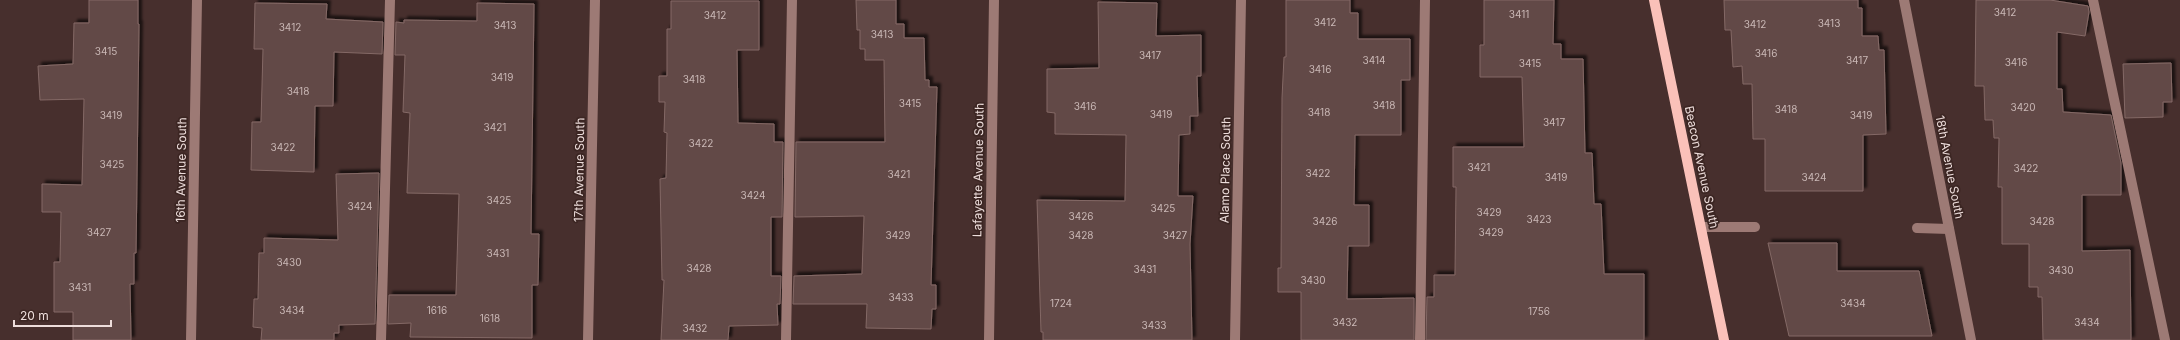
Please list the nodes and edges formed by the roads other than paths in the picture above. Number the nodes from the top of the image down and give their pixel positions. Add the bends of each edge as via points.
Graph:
1 (197, 0) edge
2 (390, 0) edge
3 (595, 0) edge
4 (792, 0) edge
5 (994, 0) edge
6 (1241, 0) edge
7 (1425, 0) edge
8 (1654, 0) edge
9 (1904, 0) edge
10 (2093, 0) edge
11 (1701, 227) junction
12 (1755, 227) dead end
13 (1917, 228) dead end
14 (1949, 229) junction
15 (191, 340) edge
16 (382, 340) edge
17 (588, 340) edge
18 (786, 340) edge
19 (989, 340) edge
20 (1236, 340) edge
21 (1420, 340) edge
22 (1724, 340) edge
23 (1971, 340) edge
24 (2165, 340) edge

1 - 15 street, 16th Avenue South
2 - 16 street
3 - 17 street, 17th Avenue South
4 - 18 street
5 - 19 street, Lafayette Avenue South
6 - 20 street, Alamo Place South
7 - 21 street
8 - 11 main road, Beacon Avenue South
9 - 14 street, 18th Avenue South
10 - 24 street
11 - 12 street
11 - 22 main road, Beacon Avenue South
13 - 14 street
14 - 23 street, 18th Avenue South

